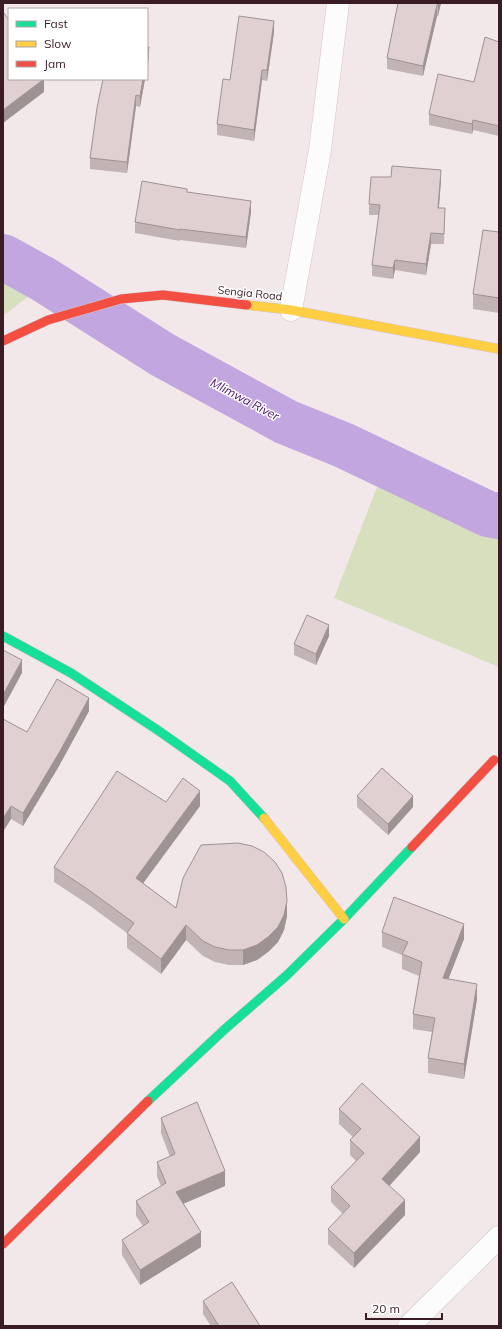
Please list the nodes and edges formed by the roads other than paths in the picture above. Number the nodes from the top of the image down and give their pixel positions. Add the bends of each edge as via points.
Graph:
1 (338, 3) edge
2 (291, 310) junction
3 (3, 341) edge
4 (499, 348) edge
5 (3, 636) edge
6 (494, 760) dead end
7 (344, 919) junction
8 (499, 1237) edge
9 (3, 1244) edge
10 (409, 1326) edge

1 - 2 street via 320,150
2 - 3 street, Sengia Road via 163,295 121,299 48,320
2 - 4 street, Sengia Road
5 - 7 street via 71,673 230,781 272,826
6 - 7 street
7 - 9 street via 286,976 144,1105
8 - 10 street

